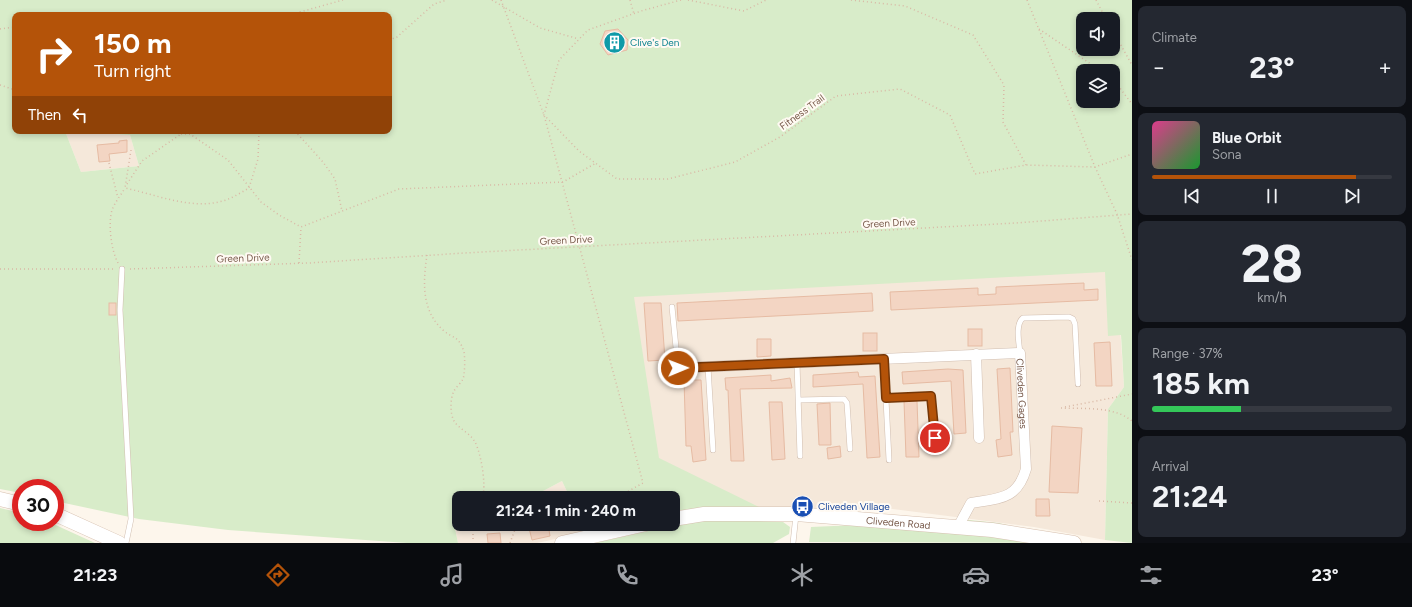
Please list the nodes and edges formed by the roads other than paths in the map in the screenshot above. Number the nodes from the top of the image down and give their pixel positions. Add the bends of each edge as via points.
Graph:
1 (122, 269) road end
2 (672, 307) dead end
3 (1020, 353) junction
4 (976, 354) junction
5 (886, 358) junction
6 (797, 363) junction
7 (678, 368) joint
8 (708, 368) junction
9 (1078, 384) dead end
10 (886, 398) junction
11 (799, 400) junction
12 (935, 438) dead end
13 (979, 438) dead end
14 (713, 450) dead end
15 (850, 450) dead end
16 (800, 456) dead end
17 (889, 460) dead end
18 (0, 499) edge
19 (12, 502) edge
20 (796, 514) junction
21 (64, 518) edge
22 (680, 518) edge
23 (958, 527) junction
24 (615, 531) edge
25 (120, 543) edge
26 (126, 543) edge
27 (562, 543) edge
28 (794, 543) edge
29 (1074, 543) edge

1 - 26 lane via 120,310 131,519
2 - 7 lane
3 - 4 street, Cliveden Gages
3 - 9 lane via 1019,326 1023,318 1073,319 1076,324
3 - 23 street, Cliveden Gages via 1026,469 1024,477 1017,488 1006,497 971,503
4 - 5 street, Cliveden Gages
4 - 13 street
5 - 6 street, Cliveden Gages
5 - 10 lane
6 - 8 street, Cliveden Gages
6 - 11 lane
7 - 8 street, Cliveden Gages
8 - 14 lane
10 - 12 lane via 931,396
10 - 17 lane
11 - 15 lane via 844,399 847,403
11 - 16 lane
18 - 19 street
20 - 22 street, Cliveden Road via 704,514
20 - 23 street, Cliveden Road
20 - 28 lane
21 - 25 street
23 - 29 street, Cliveden Road
24 - 27 street

